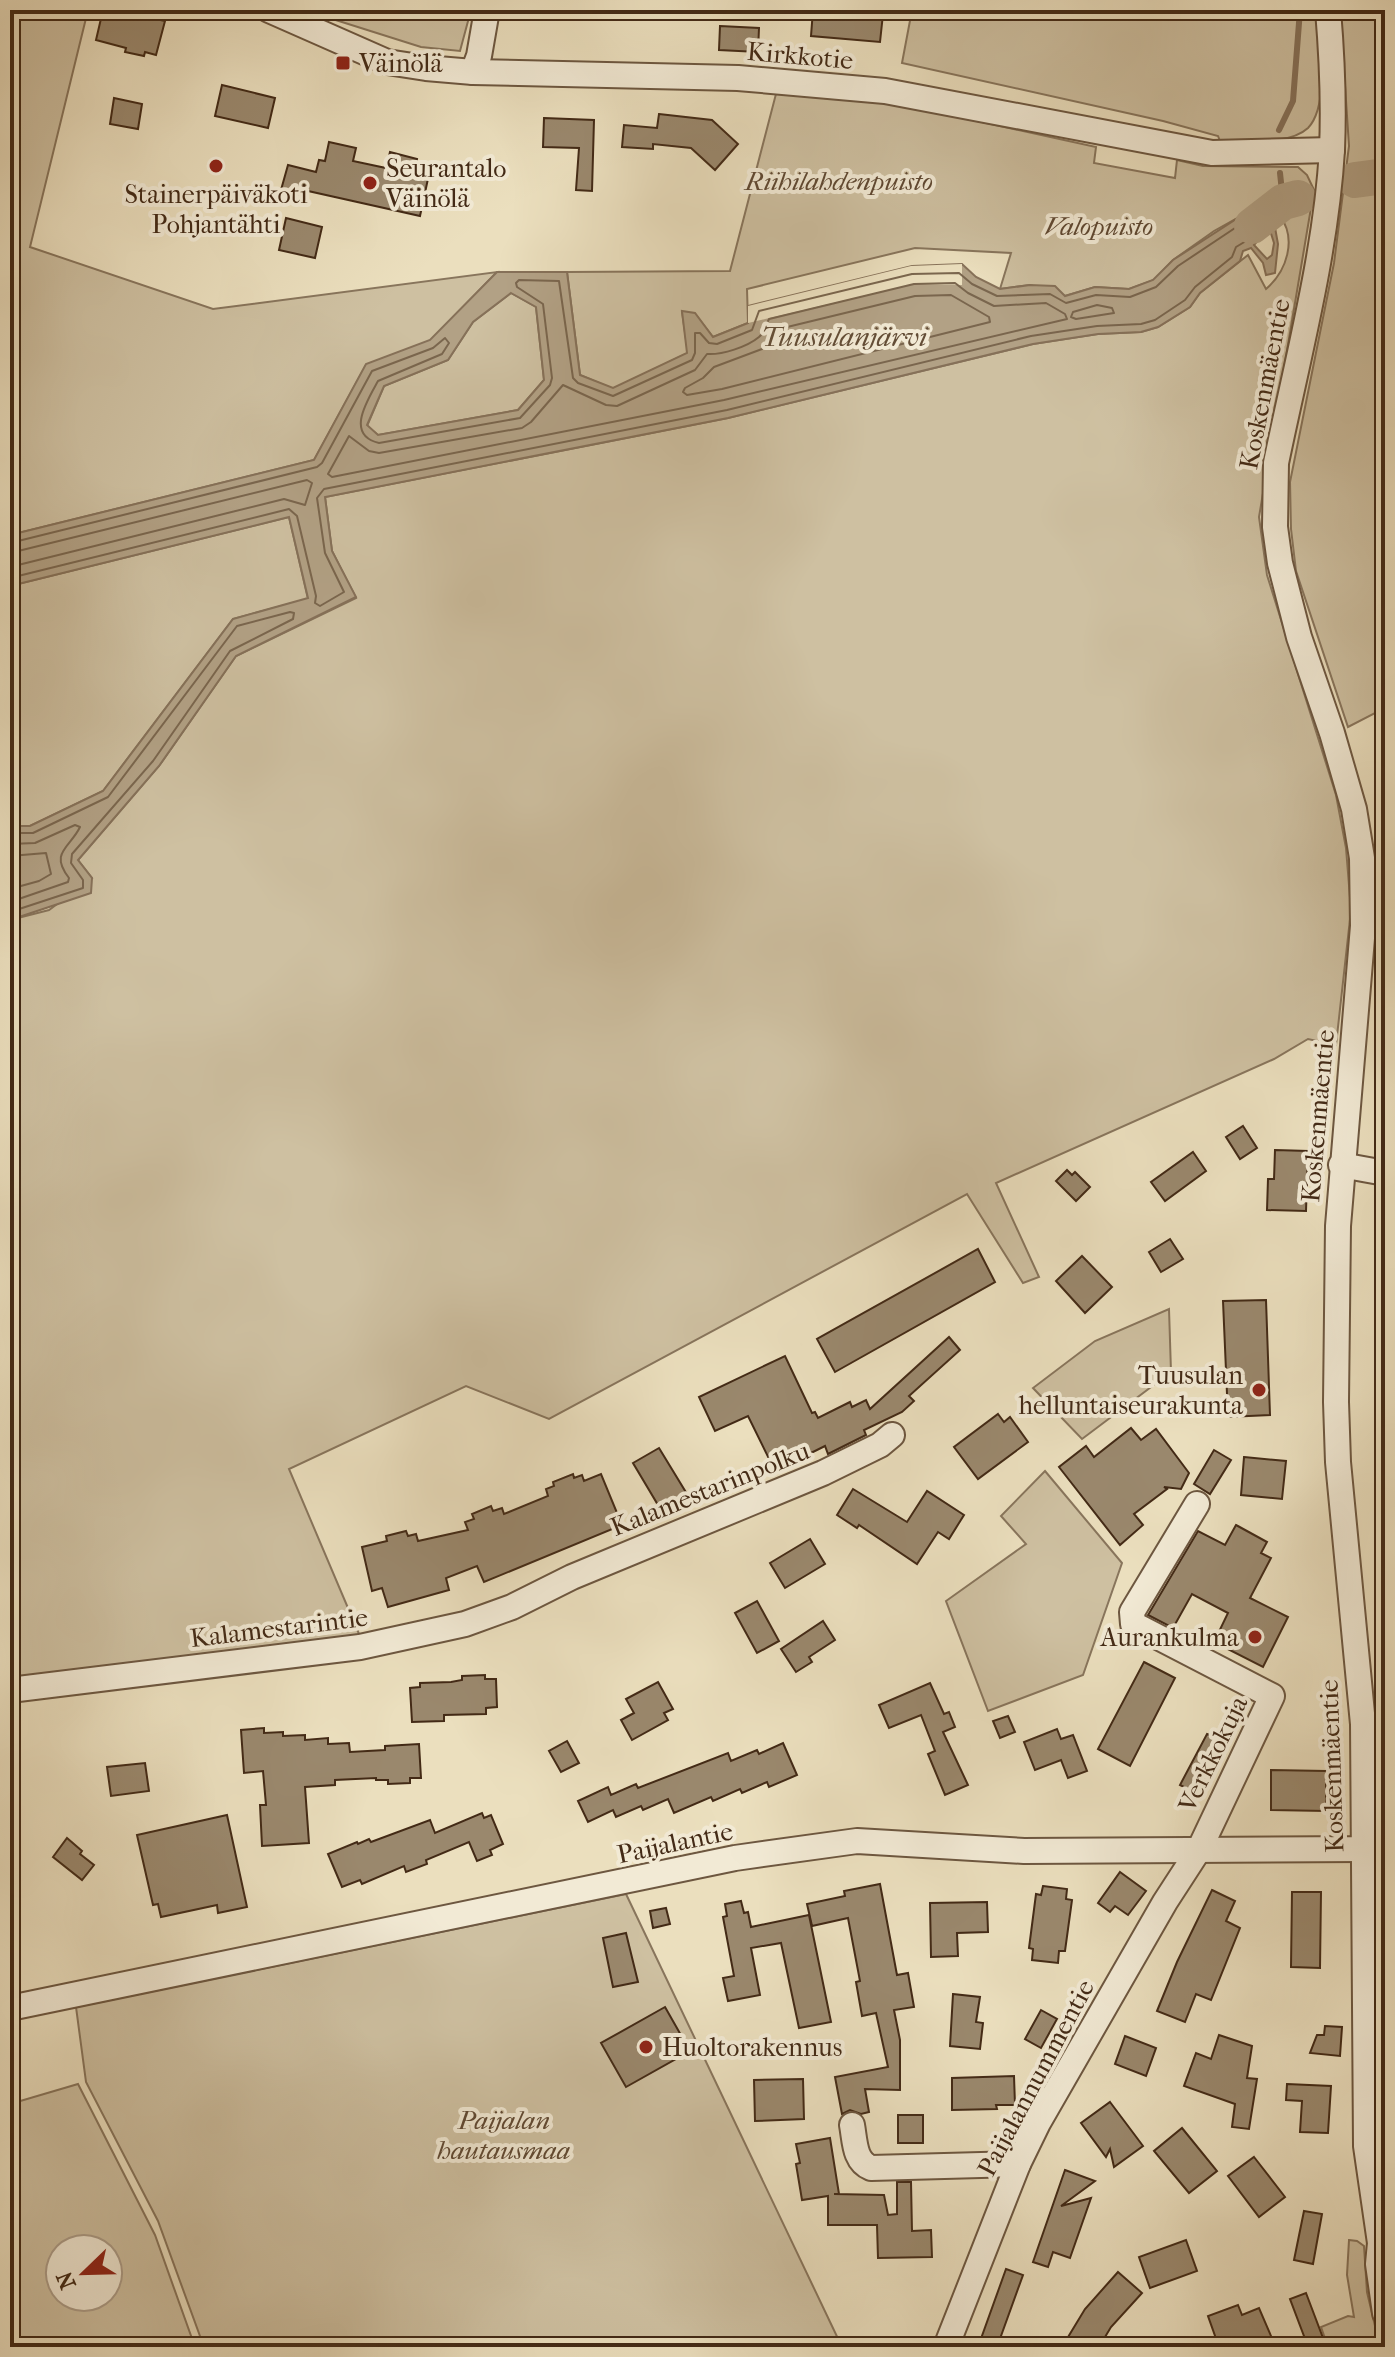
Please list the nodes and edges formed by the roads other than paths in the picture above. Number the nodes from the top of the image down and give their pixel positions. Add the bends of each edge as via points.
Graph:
1 (269, 10) edge
2 (487, 10) edge
3 (1328, 10) edge
4 (473, 72) junction
5 (1332, 150) junction
6 (1341, 1165) junction
7 (1385, 1173) edge
8 (892, 1435) dead end
9 (1197, 1504) dead end
10 (547, 1590) joint
11 (10, 1690) edge
12 (1374, 1846) edge
13 (1200, 1848) junction
14 (10, 2008) edge
15 (852, 2125) dead end
16 (1018, 2164) junction
17 (1383, 2247) edge
18 (1385, 2313) edge
19 (946, 2347) edge

1 - 4 street, Kirkkotie via 387,62
2 - 4 street
3 - 5 street, Koskenmäentie
4 - 5 street, Kirkkotie via 738,78 885,91 1212,153
5 - 6 street, Koskenmäentie via 1274,495 1280,563 1354,809 1362,858 1363,926
6 - 7 street
6 - 12 street, Koskenmäentie via 1338,1462
8 - 10 street, Kalamestarinpolku via 823,1473
9 - 13 street, Verkkokuja via 1132,1612 1133,1624 1272,1696
10 - 11 street, Kalamestarintie via 465,1624 382,1643
12 - 13 street, Paijalantie
12 - 17 street, Koskenmäentie via 1366,2146
13 - 14 street, Paijalantie via 1024,1851 857,1841 826,1845 735,1858
13 - 16 street, Paijalannummentie
15 - 16 street via 857,2156 871,2168
16 - 19 street, Paijalannummentie
17 - 18 street, Koskenmäentie via 1378,2264

